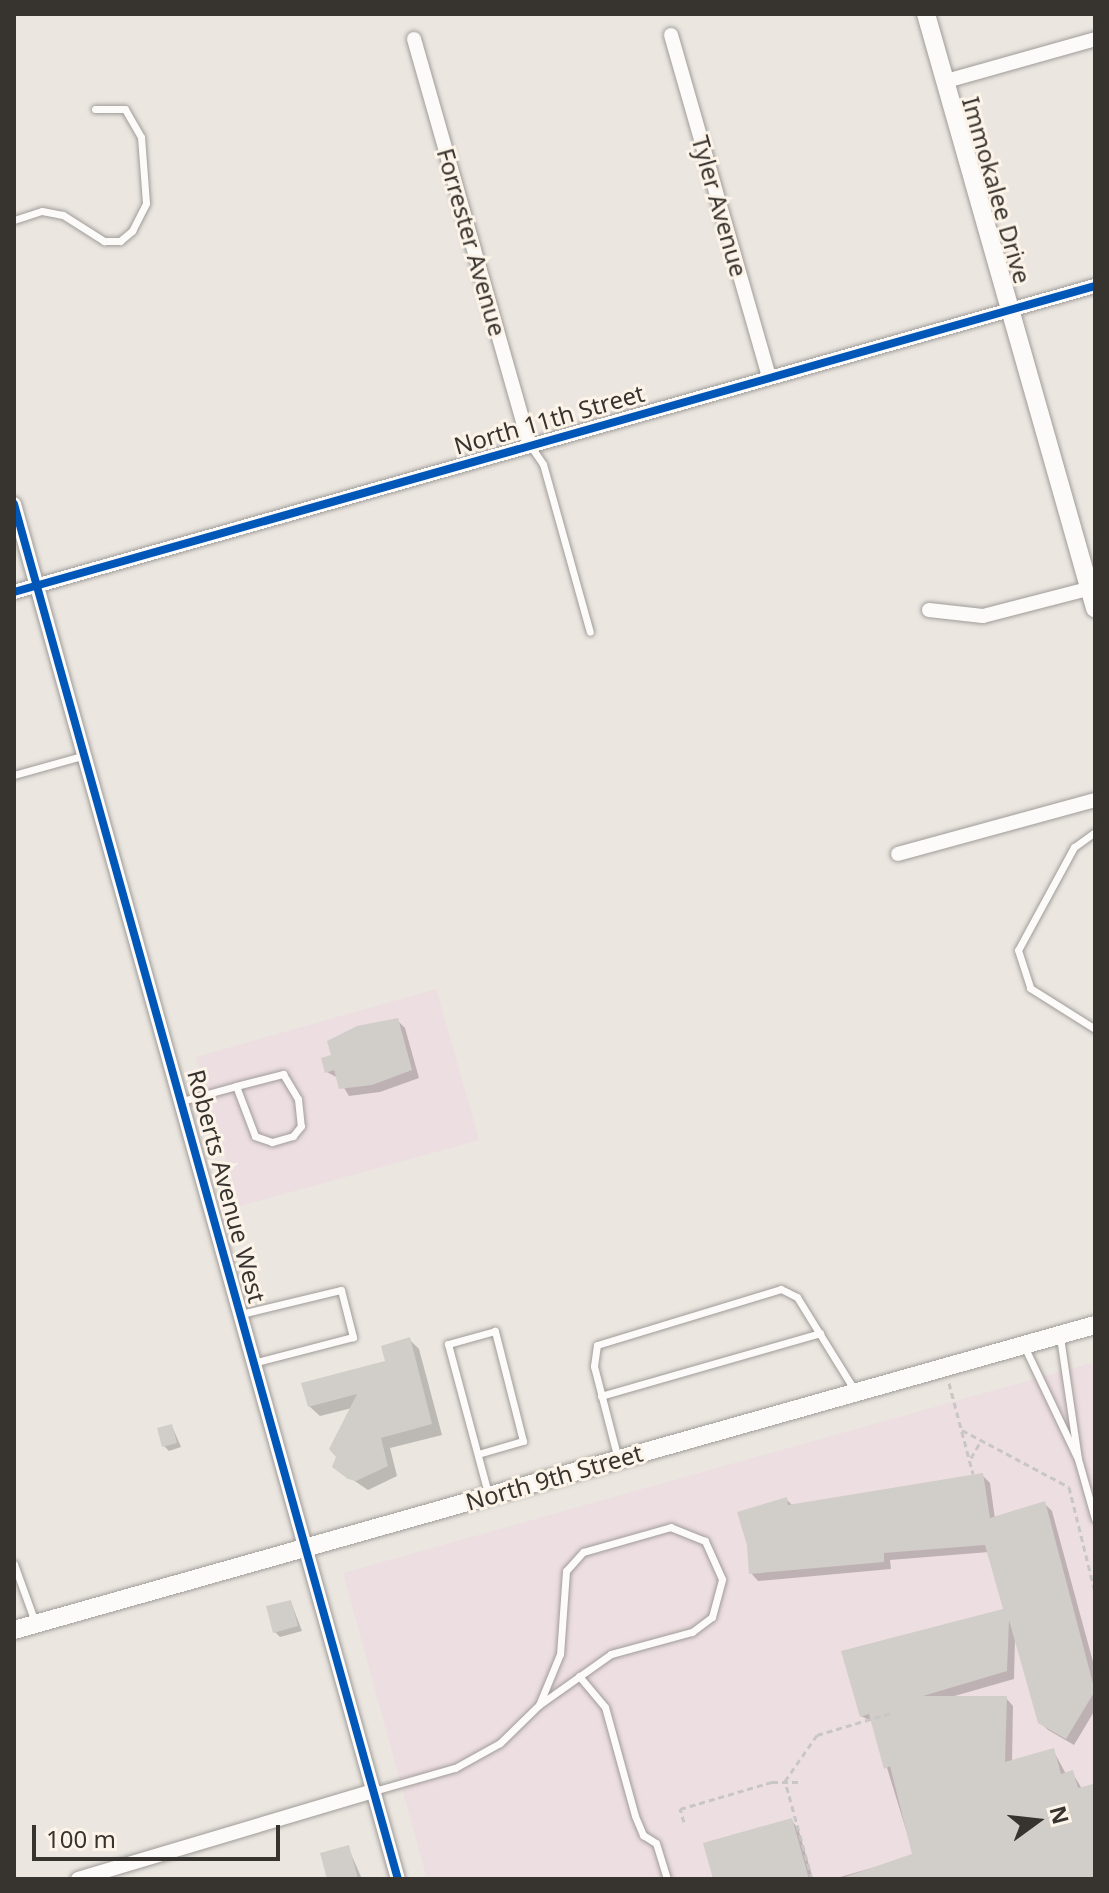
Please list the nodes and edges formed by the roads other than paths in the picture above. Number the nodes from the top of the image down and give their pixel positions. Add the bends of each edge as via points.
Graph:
1 (926, 14) edge
2 (671, 35) dead end
3 (414, 39) dead end
4 (1095, 39) edge
5 (946, 81) junction
6 (95, 109) dead end
7 (14, 220) edge
8 (1095, 286) edge
9 (1010, 310) junction
10 (769, 377) junction
11 (530, 445) junction
12 (14, 504) edge
13 (37, 586) junction
14 (1092, 588) edge
15 (14, 592) edge
16 (1095, 608) edge
17 (929, 610) dead end
18 (590, 632) dead end
19 (85, 755) junction
20 (14, 775) edge
21 (1095, 800) edge
22 (1095, 832) edge
23 (898, 854) dead end
24 (1095, 1029) edge
25 (236, 1086) junction
26 (182, 1101) junction
27 (241, 1314) junction
28 (1095, 1325) edge
29 (820, 1333) junction
30 (1060, 1335) junction
31 (1024, 1346) junction
32 (256, 1362) junction
33 (857, 1393) junction
34 (601, 1396) junction
35 (478, 1454) junction
36 (618, 1459) junction
37 (1078, 1459) junction
38 (489, 1495) junction
39 (1092, 1498) edge
40 (1095, 1519) edge
41 (306, 1548) junction
42 (14, 1564) edge
43 (36, 1624) junction
44 (14, 1630) edge
45 (579, 1676) junction
46 (539, 1705) junction
47 (374, 1791) junction
48 (78, 1879) edge
49 (398, 1879) edge
50 (667, 1879) edge

1 - 5 street, Immokalee Drive
2 - 10 street, Tyler Avenue
3 - 11 street, Forrester Avenue
4 - 5 street
5 - 9 street, Immokalee Drive
6 - 7 lane via 125,109 141,137 146,203 132,231 120,241 104,241 63,215 42,211
8 - 9 street, North 11th Street
9 - 10 street, North 11th Street
9 - 14 street, Immokalee Drive
10 - 11 street, North 11th Street
11 - 13 street, North 11th Street
11 - 18 lane via 543,464
12 - 13 street, Roberts Avenue West
13 - 15 street, North 11th Street
13 - 19 street, Roberts Avenue West
14 - 16 street, Immokalee Drive
14 - 17 street via 983,616
19 - 20 lane
19 - 26 street, Roberts Avenue West
21 - 23 street
22 - 24 lane via 1074,847 1018,950 1030,988
25 - 25 lane via 283,1074 298,1099 301,1126 293,1136 272,1142 255,1136
25 - 26 lane
26 - 27 street, Roberts Avenue West
27 - 32 street, Roberts Avenue West
27 - 32 lane via 341,1290 353,1337
28 - 30 street, North 9th Street
29 - 33 lane
29 - 34 lane
29 - 34 lane via 797,1297 781,1289 597,1345 592,1354
30 - 31 street, North 9th Street
30 - 37 lane
31 - 33 street, North 9th Street
31 - 37 lane
32 - 41 street, Roberts Avenue West
33 - 36 street, North 9th Street
34 - 36 lane
35 - 35 lane via 448,1344 495,1331 523,1441
35 - 38 lane
36 - 38 street, North 9th Street
37 - 39 lane
38 - 41 street, North 9th Street
39 - 40 lane
41 - 43 street, North 9th Street
41 - 47 street, Roberts Avenue West
42 - 43 lane
43 - 44 street, North 9th Street
45 - 46 lane
45 - 46 lane via 611,1654 692,1632 712,1617 722,1579 705,1541 671,1527 583,1552 566,1571 560,1654
45 - 50 lane via 605,1707 635,1816 643,1835 656,1843
46 - 47 lane via 500,1743 455,1768
47 - 48 street
47 - 49 street, Roberts Avenue West

